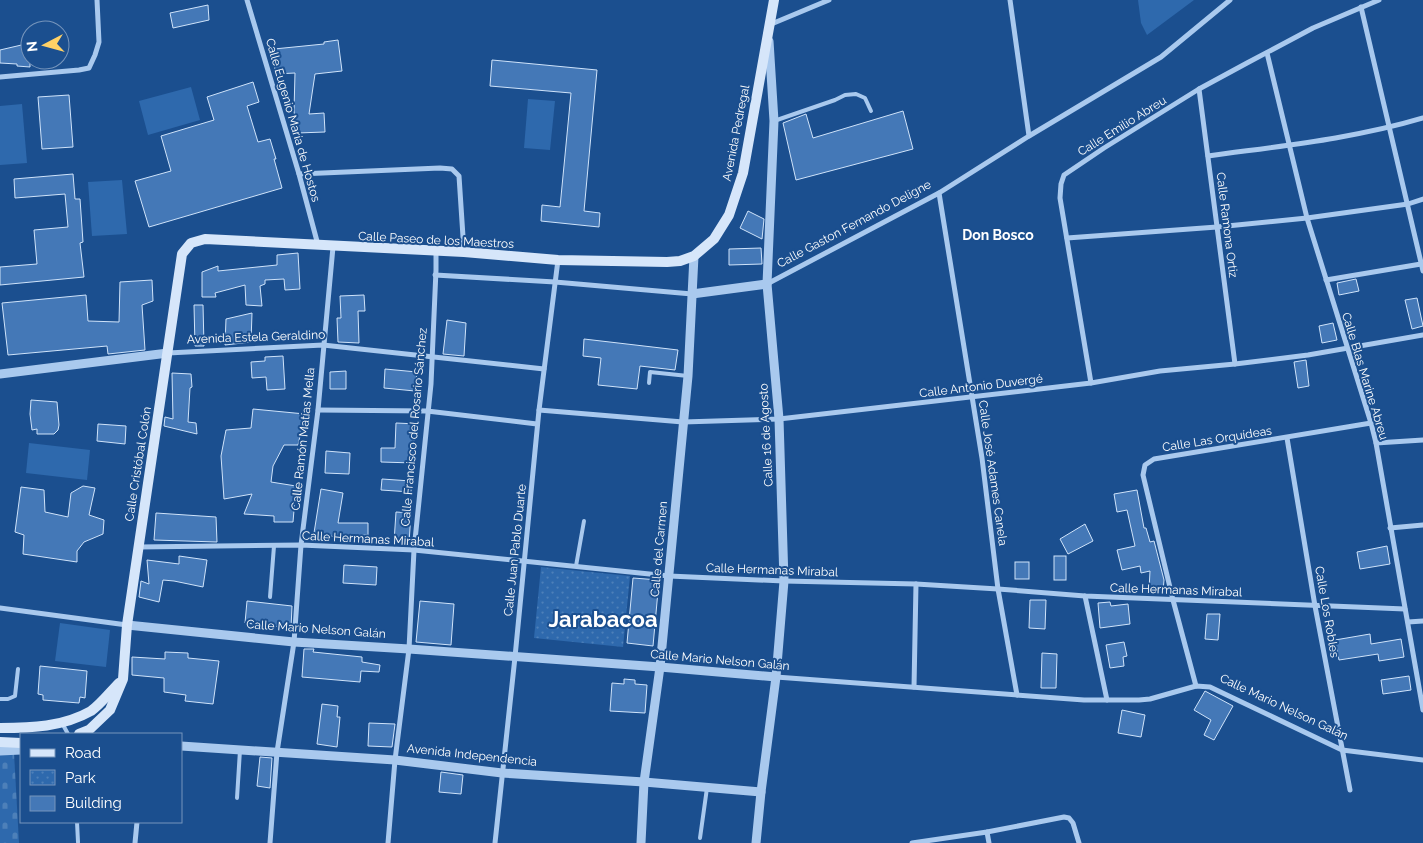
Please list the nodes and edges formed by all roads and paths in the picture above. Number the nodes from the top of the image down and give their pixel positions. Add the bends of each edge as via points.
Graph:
1 (98, 0) edge
2 (248, 0) edge
3 (774, 0) edge
4 (829, 0) edge
5 (1010, 0) edge
6 (1230, 0) edge
7 (1379, 0) edge
8 (1360, 7) junction
9 (768, 26) junction
10 (1266, 53) junction
11 (0, 77) edge
12 (1199, 89) junction
13 (871, 111) dead end
14 (1423, 118) edge
15 (774, 121) junction
16 (1388, 128) junction
17 (1029, 136) junction
18 (1289, 145) junction
19 (1208, 156) junction
20 (299, 174) junction
21 (939, 193) junction
22 (1423, 199) edge
23 (1408, 204) junction
24 (1307, 218) junction
25 (1217, 227) junction
26 (1067, 238) junction
27 (318, 245) junction
28 (333, 247) junction
29 (436, 251) junction
30 (464, 252) junction
31 (182, 254) joint
32 (694, 256) junction
33 (1421, 257) edge
34 (558, 260) junction
35 (1421, 264) junction
36 (1423, 271) edge
37 (435, 275) junction
38 (1326, 280) junction
39 (555, 282) junction
40 (768, 284) junction
41 (692, 294) junction
42 (1423, 335) edge
43 (323, 345) junction
44 (1347, 349) junction
45 (168, 353) junction
46 (432, 358) junction
47 (1235, 364) junction
48 (544, 370) junction
49 (0, 374) edge
50 (688, 376) junction
51 (1091, 383) junction
52 (649, 384) dead end
53 (972, 398) junction
54 (318, 410) junction
55 (539, 410) junction
56 (427, 411) junction
57 (779, 419) junction
58 (683, 422) junction
59 (1371, 423) junction
60 (537, 424) junction
61 (1287, 438) junction
62 (1423, 440) edge
63 (1376, 443) junction
64 (584, 521) dead end
65 (1423, 525) edge
66 (1390, 528) junction
67 (301, 545) junction
68 (274, 546) junction
69 (139, 547) junction
70 (414, 550) junction
71 (524, 561) junction
72 (576, 566) junction
73 (669, 576) junction
74 (784, 581) junction
75 (916, 584) junction
76 (998, 589) junction
77 (1085, 596) junction
78 (270, 597) dead end
79 (1173, 600) junction
80 (1315, 606) junction
81 (0, 608) edge
82 (1405, 609) junction
83 (1423, 621) edge
84 (1408, 622) junction
85 (127, 625) junction
86 (294, 642) junction
87 (409, 649) junction
88 (515, 657) junction
89 (660, 667) junction
90 (18, 669) dead end
91 (776, 677) junction
92 (123, 679) junction
93 (1420, 680) edge
94 (1196, 686) junction
95 (914, 687) junction
96 (1017, 695) junction
97 (0, 699) edge
98 (1107, 700) junction
99 (1423, 710) edge
100 (62, 723) junction
101 (0, 728) edge
102 (67, 733) edge
103 (82, 733) edge
104 (0, 742) edge
105 (20, 743) edge
106 (182, 746) edge
107 (20, 750) edge
108 (240, 750) junction
109 (1342, 750) junction
110 (0, 752) edge
111 (277, 752) junction
112 (395, 760) junction
113 (1423, 760) edge
114 (502, 772) junction
115 (644, 782) junction
116 (707, 787) junction
117 (1350, 790) dead end
118 (761, 792) junction
119 (236, 798) dead end
120 (77, 823) edge
121 (137, 823) edge
122 (987, 832) junction
123 (700, 838) dead end
124 (78, 842) edge
125 (135, 843) edge
126 (270, 843) edge
127 (388, 843) edge
128 (495, 843) edge
129 (641, 843) edge
130 (756, 843) edge
131 (912, 843) edge
132 (989, 843) edge
133 (1079, 843) edge

1 - 11 street via 99,42 90,68
2 - 20 street, Calle Eugenio María de Hostos
3 - 9 main road, Avenida Pedregal
4 - 9 street
5 - 17 street
6 - 17 street, Calle Gaston Fernando Deligne via 1161,57
7 - 8 street, Calle Emilio Abreu
8 - 10 street, Calle Emilio Abreu
8 - 16 street
9 - 15 street, Calle 16 de Agosto
9 - 32 main road, Avenida Pedregal via 743,173 729,215 714,239
10 - 12 street, Calle Emilio Abreu
10 - 18 street, Calle Blas Marine Abreu
12 - 19 street, Calle Ramona Ortiz
12 - 26 street, Calle Emilio Abreu via 1064,174 1060,198
13 - 15 lane via 865,98 856,94 845,95
14 - 16 street
15 - 40 street, Calle 16 de Agosto
16 - 18 street
16 - 23 street
17 - 21 street, Calle Gaston Fernando Deligne
18 - 19 street
18 - 24 street, Calle Blas Marine Abreu
19 - 25 street, Calle Ramona Ortiz
20 - 27 street, Calle Eugenio María de Hostos
20 - 30 street via 452,169 459,176
21 - 40 street, Calle Gaston Fernando Deligne
21 - 53 street, Calle José Adames Canela
22 - 23 street
23 - 24 street
23 - 33 street
24 - 25 street
24 - 38 street, Calle Blas Marine Abreu
25 - 26 street
25 - 47 street, Calle Ramona Ortiz
26 - 51 street, Calle Emilio Abreu
27 - 28 main road, Calle Paseo de los Maestros
27 - 31 main road, Calle Paseo de los Maestros via 206,239 190,243
28 - 29 main road, Calle Paseo de los Maestros
28 - 43 street, Calle Ramón Matías Mella
29 - 30 main road, Calle Paseo de los Maestros
29 - 37 street, Calle Francisco del Rosario Sánchez
30 - 34 main road, Calle Paseo de los Maestros
31 - 45 main road, Calle Cristóbal Colón
32 - 34 main road, Calle Paseo de los Maestros via 667,262
32 - 41 street, Calle del Carmen
33 - 35 street
34 - 39 street, Calle Juan Pablo Duarte
35 - 36 street
35 - 38 street
37 - 39 street, Calle Gaston Fernando Deligne
37 - 46 street, Calle Francisco del Rosario Sánchez
38 - 44 street, Calle Blas Marine Abreu
39 - 41 street, Calle Gaston Fernando Deligne
39 - 48 street, Calle Juan Pablo Duarte
40 - 41 street, Calle Gaston Fernando Deligne
40 - 57 street, Calle 16 de Agosto
41 - 50 street, Calle del Carmen
42 - 44 street, Calle Antonio Duvergé
43 - 45 street, Avenida Estela Geraldino
43 - 46 street, Avenida Estela Geraldino
43 - 54 street, Calle Ramón Matías Mella
44 - 47 street, Calle Antonio Duvergé
44 - 59 street, Calle Blas Marine Abreu
45 - 49 street, Avenida Estela Geraldino
45 - 69 main road, Calle Cristóbal Colón
46 - 48 street, Avenida Estela Geraldino
46 - 56 street, Calle Francisco del Rosario Sánchez
47 - 51 street, Calle Antonio Duvergé via 1160,370
48 - 55 street, Calle Juan Pablo Duarte
50 - 52 lane via 650,372
50 - 58 street, Calle del Carmen
51 - 53 street, Calle Antonio Duvergé
53 - 57 street, Calle Antonio Duvergé
53 - 76 street, Calle José Adames Canela
54 - 56 street
54 - 67 street, Calle Ramón Matías Mella
55 - 58 street, Calle Antonio Duvergé
55 - 60 street, Calle Juan Pablo Duarte
56 - 60 street
56 - 70 street, Calle Francisco del Rosario Sánchez
57 - 58 street, Calle Antonio Duvergé
57 - 74 street, Calle 16 de Agosto
58 - 73 street, Calle del Carmen
59 - 61 street, Calle Las Orquídeas
59 - 63 street, Calle Blas Marine Abreu
60 - 71 street, Calle Juan Pablo Duarte
61 - 79 street, Calle Las Orquídeas via 1154,459 1146,465 1143,475
61 - 80 street, Calle Los Robles
62 - 63 street
63 - 66 street, Calle Blas Marine Abreu
64 - 72 lane
65 - 66 street
66 - 82 street, Calle Blas Marine Abreu
67 - 68 street, Calle Hermanas Mirabal
67 - 70 street, Calle Hermanas Mirabal
67 - 86 street, Calle Ramón Matías Mella
68 - 69 street, Calle Hermanas Mirabal
68 - 78 lane
69 - 85 main road, Calle Cristóbal Colón
70 - 71 street, Calle Hermanas Mirabal
70 - 87 street, Calle Francisco del Rosario Sánchez
71 - 72 street, Calle Hermanas Mirabal
71 - 88 street, Calle Juan Pablo Duarte
72 - 73 street, Calle Hermanas Mirabal
73 - 74 street, Calle Hermanas Mirabal
73 - 89 street, Calle del Carmen
74 - 75 street, Calle Hermanas Mirabal
74 - 91 street, Calle 16 de Agosto
75 - 76 street, Calle Hermanas Mirabal
75 - 95 street
76 - 77 street, Calle Hermanas Mirabal
76 - 96 street, Calle José Adames Canela
77 - 79 street, Calle Hermanas Mirabal
77 - 98 street
79 - 80 street, Calle Hermanas Mirabal
79 - 94 street, Calle Las Orquídeas
80 - 82 street, Calle Hermanas Mirabal
80 - 109 street, Calle Los Robles
81 - 85 street, Calle Mario Nelson Galán
82 - 84 street, Calle Blas Marine Abreu
83 - 84 street
84 - 93 street, Calle Blas Marine Abreu
85 - 86 street, Calle Mario Nelson Galán
85 - 92 main road, Calle Cristóbal Colón
86 - 87 street, Calle Mario Nelson Galán
86 - 111 street, Calle Ramón Matías Mella
87 - 88 street, Calle Mario Nelson Galán
87 - 112 street, Calle Francisco del Rosario Sánchez
88 - 89 street, Calle Mario Nelson Galán
88 - 114 street, Calle Juan Pablo Duarte
89 - 91 street, Calle Mario Nelson Galán
89 - 115 street, Calle del Carmen
90 - 97 lane via 14,696
91 - 95 street, Calle Mario Nelson Galán
91 - 118 street, Calle 16 de Agosto
92 - 100 main road via 92,710
92 - 103 main road, Calle Cristóbal Colón via 110,710
93 - 99 street, Calle Blas Marine Abreu
94 - 98 street, Calle Mario Nelson Galán via 1150,698
94 - 109 street, Calle Mario Nelson Galán via 1215,688
95 - 96 street, Calle Mario Nelson Galán
96 - 98 street, Calle Mario Nelson Galán
100 - 101 main road
100 - 102 lane
104 - 105 main road
106 - 108 street, Avenida Independencia
107 - 110 street
108 - 111 street, Avenida Independencia
108 - 119 lane
109 - 113 street, Calle Mario Nelson Galán
109 - 117 street, Calle Los Robles
111 - 112 street, Avenida Independencia
111 - 126 street, Calle Ramón Matías Mella
112 - 114 street, Avenida Independencia
112 - 127 street, Calle Francisco del Rosario Sánchez
114 - 115 street, Avenida Independencia
114 - 128 street, Calle Juan Pablo Duarte
115 - 116 street, Avenida Independencia
115 - 129 street, Calle del Carmen
116 - 118 street, Avenida Independencia
116 - 123 lane
118 - 130 street, Calle 16 de Agosto
120 - 124 lane
121 - 125 street
122 - 131 street
122 - 132 street
122 - 133 street via 1064,817 1073,823

